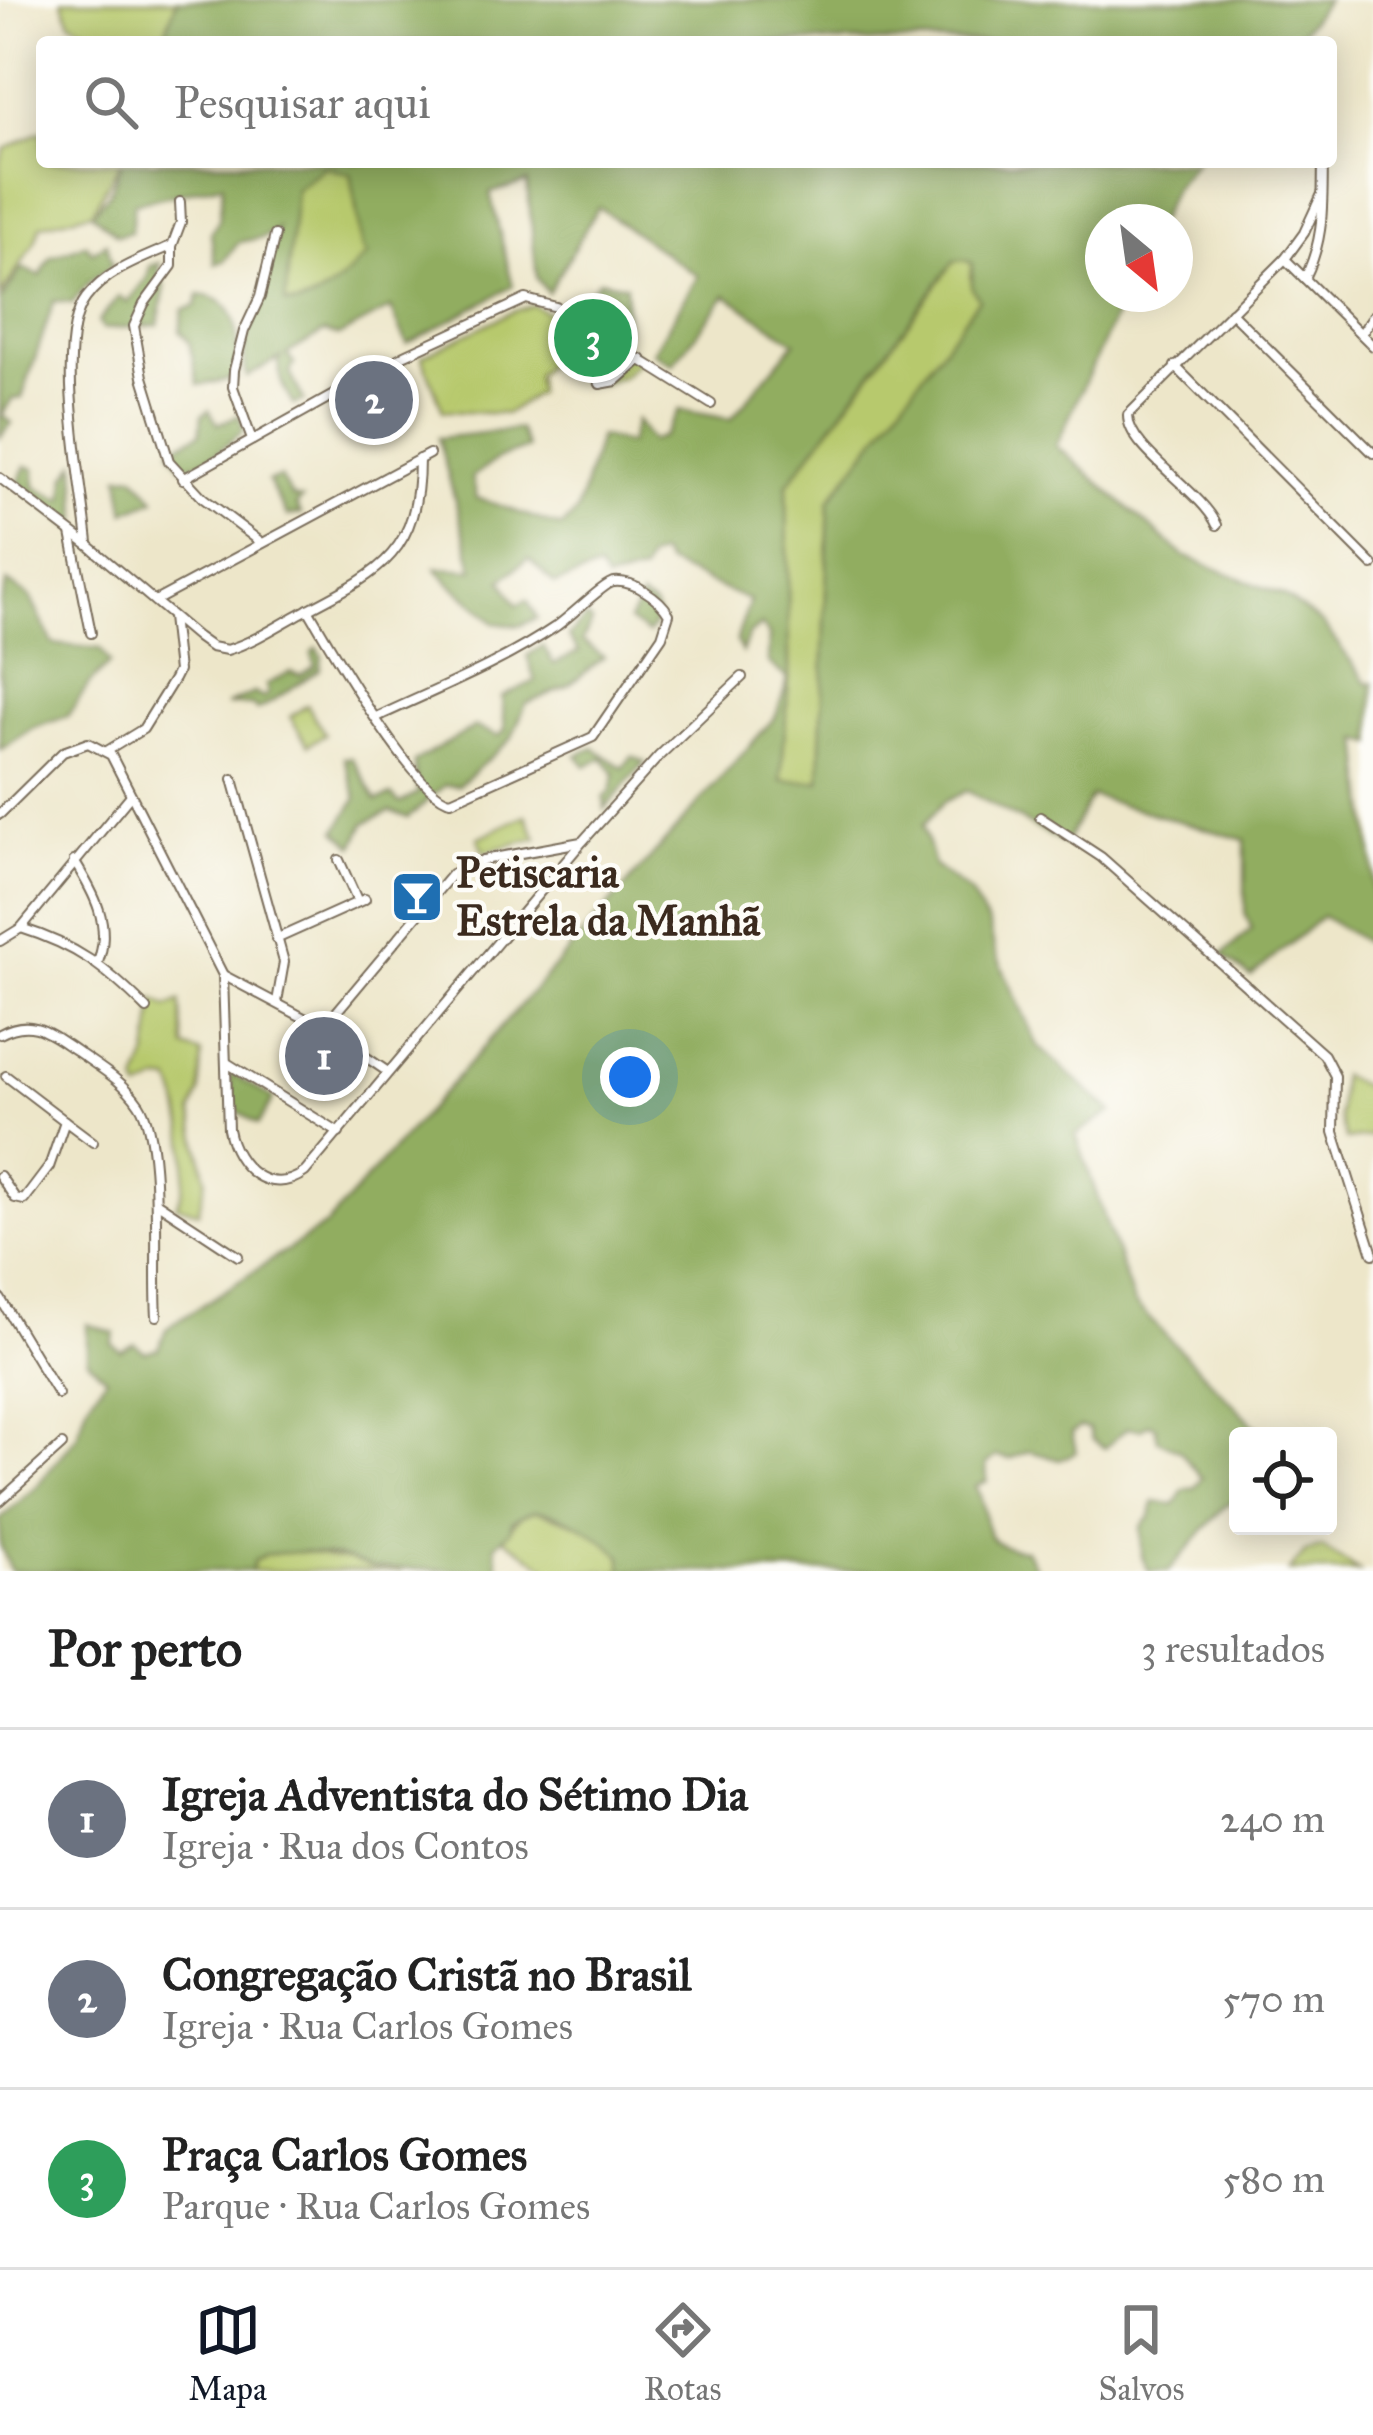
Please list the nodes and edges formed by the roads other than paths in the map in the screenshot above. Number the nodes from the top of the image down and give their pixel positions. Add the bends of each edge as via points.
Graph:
1 (1323, 168) edge
2 (1322, 194) junction
3 (180, 202) dead end
4 (275, 235) dead end
5 (172, 246) junction
6 (1285, 259) junction
7 (1305, 278) junction
8 (1231, 312) junction
9 (571, 316) junction
10 (1373, 316) edge
11 (1361, 334) junction
12 (1373, 346) edge
13 (641, 359) junction
14 (1175, 366) junction
15 (711, 404) dead end
16 (252, 440) junction
17 (1373, 454) edge
18 (0, 478) edge
19 (183, 479) junction
20 (1217, 525) dead end
21 (71, 532) junction
22 (262, 543) junction
23 (88, 545) junction
24 (1373, 565) edge
25 (155, 602) junction
26 (308, 609) junction
27 (172, 615) junction
28 (91, 633) dead end
29 (742, 677) dead end
30 (377, 717) junction
31 (106, 751) junction
32 (233, 779) dead end
33 (131, 795) junction
34 (0, 814) edge
35 (1040, 817) dead end
36 (582, 842) junction
37 (339, 860) dead end
38 (74, 861) junction
39 (21, 928) junction
40 (276, 939) junction
41 (0, 941) edge
42 (98, 962) junction
43 (223, 975) junction
44 (277, 1002) junction
45 (147, 1010) dead end
46 (323, 1028) junction
47 (0, 1034) edge
48 (226, 1063) junction
49 (388, 1072) junction
50 (6, 1076) dead end
51 (64, 1121) junction
52 (339, 1133) junction
53 (93, 1142) dead end
54 (0, 1176) edge
55 (155, 1201) junction
56 (1373, 1253) edge
57 (238, 1256) dead end
58 (0, 1298) edge
59 (157, 1316) dead end
60 (58, 1394) dead end
61 (62, 1445) dead end
62 (0, 1501) edge

1 - 2 street
2 - 6 street
2 - 7 street via 1322,232
3 - 5 street
4 - 16 street via 234,370
5 - 19 street via 172,266 137,315 134,334 157,434
5 - 23 street via 114,273 75,315 70,352
6 - 7 street
6 - 8 street
7 - 11 street
8 - 14 street
8 - 17 street
9 - 13 street
9 - 13 street via 600,384
9 - 16 street via 541,300 519,300
10 - 11 street
11 - 12 street
13 - 15 street
14 - 20 street via 1129,411 1128,428
14 - 24 street
16 - 19 street
18 - 21 street
19 - 22 street
21 - 23 street
21 - 28 street
22 - 25 street
22 - 26 street via 424,456 417,500 391,559
23 - 25 street
25 - 27 street
26 - 27 street via 227,650 204,643
26 - 30 street
27 - 31 street via 178,671 142,729
29 - 36 street
30 - 30 street via 428,790 460,800 593,737 669,614 636,588 606,583 535,639
31 - 33 street
31 - 34 street via 88,743 63,752
32 - 40 street
33 - 38 street
33 - 43 street
35 - 56 street via 1101,857 1316,1045 1335,1076 1334,1132
36 - 46 street via 483,860 452,874
36 - 49 street
37 - 40 street via 361,901
38 - 39 street
38 - 42 street via 103,922
39 - 41 street
39 - 42 street
40 - 44 street via 284,962
42 - 45 street
43 - 44 street
43 - 48 street
44 - 46 street
46 - 49 street
47 - 55 street via 25,1024 44,1029 129,1091 148,1124
48 - 52 street
48 - 52 street via 230,1140 250,1171 289,1182
49 - 52 street
50 - 51 street
51 - 53 street
51 - 54 street via 52,1162 24,1200
55 - 57 street
55 - 59 street
58 - 60 street
61 - 62 street

